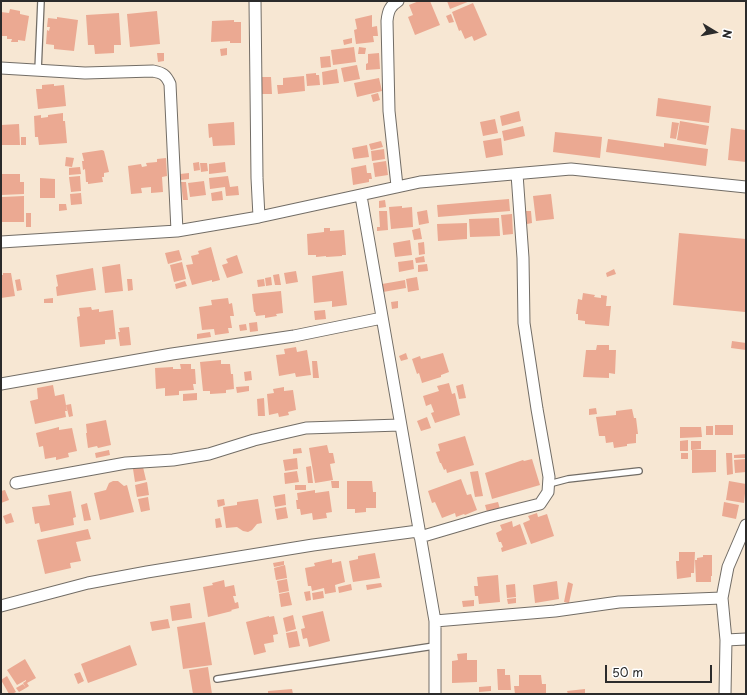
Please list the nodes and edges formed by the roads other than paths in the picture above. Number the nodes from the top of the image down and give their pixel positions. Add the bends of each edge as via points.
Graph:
1 (41, 1) edge
2 (255, 1) edge
3 (398, 1) edge
4 (1, 68) edge
5 (38, 71) junction
6 (517, 174) junction
7 (397, 186) junction
8 (746, 187) edge
9 (361, 196) junction
10 (259, 217) junction
11 (178, 231) junction
12 (1, 242) edge
13 (382, 318) junction
14 (1, 384) edge
15 (400, 425) junction
16 (639, 471) dead end
17 (16, 483) dead end
18 (549, 484) junction
19 (746, 525) edge
20 (419, 534) junction
21 (722, 598) junction
22 (1, 606) edge
23 (435, 621) junction
24 (746, 639) edge
25 (726, 640) junction
26 (434, 646) junction
27 (217, 679) dead end
28 (435, 694) edge
29 (725, 694) edge

1 - 5 lane
2 - 10 street
3 - 7 street via 388,12 387,21 389,111
4 - 5 street
5 - 11 street via 153,71 162,72 167,76 170,84
6 - 7 street
6 - 8 street via 570,169
6 - 18 street via 523,258 524,323 550,477
7 - 9 street
9 - 10 street
9 - 13 street
10 - 11 street
11 - 12 street
13 - 14 street via 294,336
13 - 15 street
15 - 17 street via 306,428 209,454 173,460 126,463
15 - 20 street
16 - 18 lane via 568,479
18 - 20 street via 548,492 540,504
19 - 21 street via 728,567
20 - 22 street via 312,545 147,572 88,583
20 - 23 street
21 - 23 street via 619,602 555,611
21 - 25 street
23 - 26 street
24 - 25 street
25 - 29 street
26 - 27 lane
26 - 28 street

